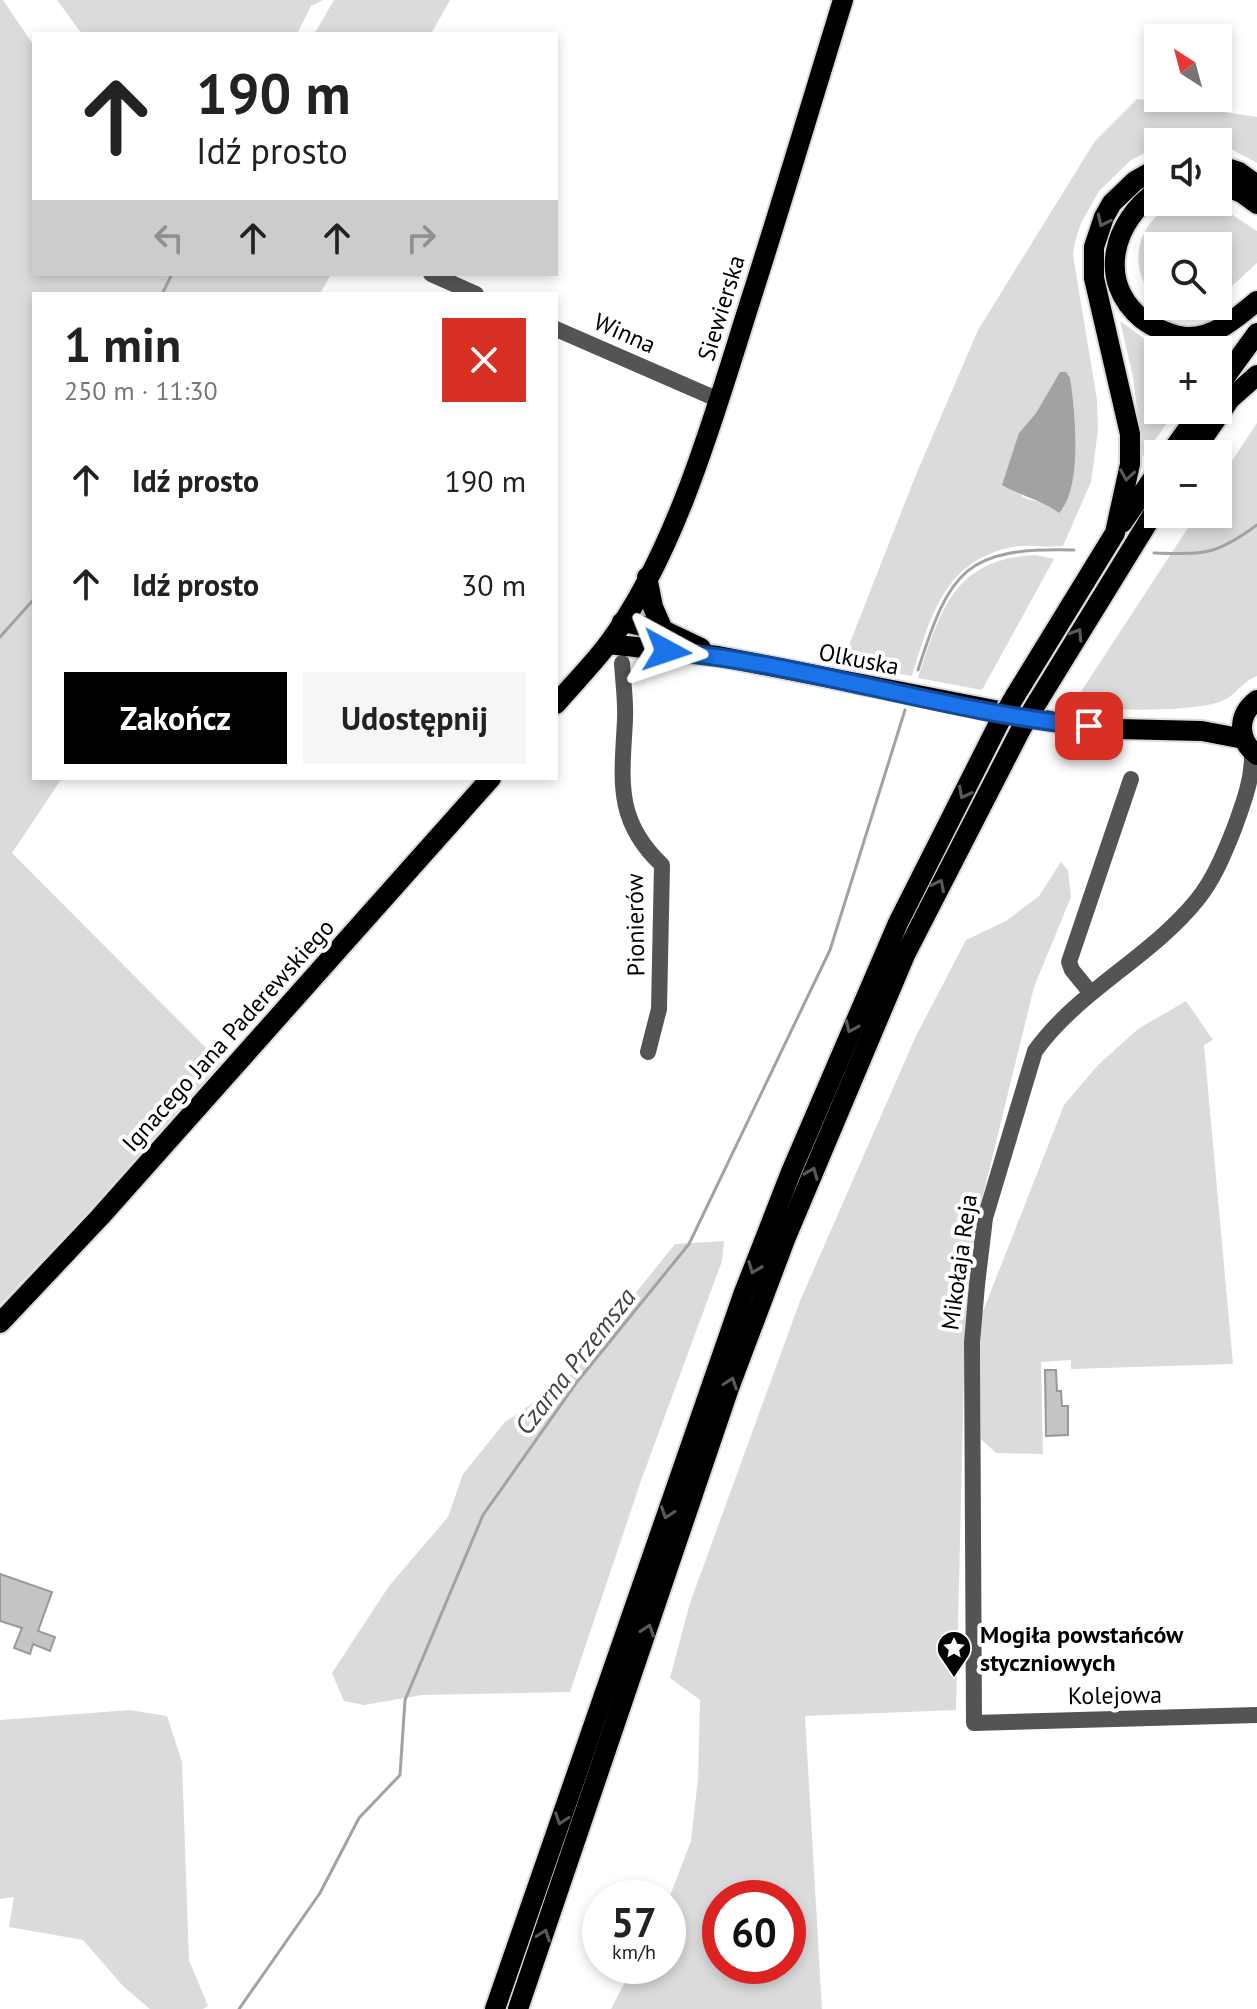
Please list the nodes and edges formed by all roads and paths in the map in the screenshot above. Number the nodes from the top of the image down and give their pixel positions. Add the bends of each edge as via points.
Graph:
1 (843, 0) edge
2 (1232, 170) edge
3 (1144, 176) edge
4 (1257, 185) edge
5 (1232, 189) edge
6 (1144, 201) edge
7 (1257, 204) edge
8 (436, 276) edge
9 (472, 292) edge
10 (1257, 301) edge
11 (558, 330) edge
12 (1257, 333) edge
13 (1257, 362) edge
14 (1257, 375) edge
15 (1232, 378) edge
16 (1232, 385) edge
17 (1232, 389) edge
18 (719, 400) junction
19 (1144, 491) edge
20 (1145, 528) edge
21 (1115, 533) junction
22 (647, 577) junction
23 (622, 622) junction
24 (663, 630) junction
25 (608, 644) junction
26 (718, 656) junction
27 (622, 663) dead end
28 (558, 702) edge
29 (1250, 708) edge
30 (1033, 716) junction
31 (995, 717) junction
32 (1180, 730) junction
33 (1251, 748) edge
34 (1131, 779) dead end
35 (489, 780) edge
36 (1257, 782) edge
37 (1245, 800) junction
38 (1090, 992) junction
39 (648, 1052) dead end
40 (0, 1323) edge
41 (1257, 1715) edge
42 (974, 1723) joint
43 (495, 2009) edge
44 (518, 2009) edge

1 - 18 main road, Siewierska
2 - 4 main road
3 -> 21 main road via 1112,203 1094,247 1094,278 1130,434 1130,464
5 - 7 main road
6 - 10 main road via 1120,233 1116,248 1117,288 1133,311 1157,328 1187,337 1213,331
8 - 9 street
11 - 18 street, Winna
12 - 15 main road
13 - 16 main road
14 - 17 main road
18 - 22 main road, Siewierska
19 - 21 main road
30 -> 20 main road
21 - 31 main road, bridge via 1015,696
22 - 23 main road, Siewierska
22 - 24 main road
23 - 24 main road, Olkuska
23 - 25 main road
24 - 26 main road, Olkuska
25 - 26 main road, Olkuska
25 - 28 main road
26 - 31 main road, Olkuska
27 - 39 street, Pionierów via 624,800 633,830 662,865 659,1009
29 - 32 main road
29 - 33 main road
30 - 31 main road, Olkuska
30 - 32 main road, Olkuska via 1118,729
44 -> 30 main road via 733,1375 809,1180 905,955
31 -> 43 main road via 847,1035 743,1295
32 - 33 main road
33 - 37 street, Mikołaja Reja
34 - 38 street via 1069,962
35 - 40 main road, Ignacego Jana Paderewskiego
36 - 37 street, Mikołaja Reja
37 - 38 street, Mikołaja Reja via 1221,860 1196,901
38 - 42 street, Mikołaja Reja via 1035,1051 985,1218 972,1342
41 - 42 street, Kolejowa

